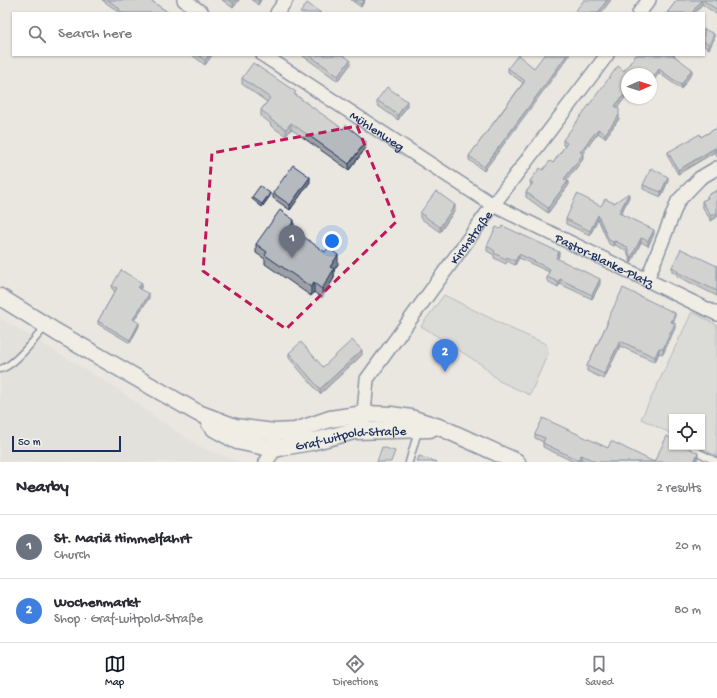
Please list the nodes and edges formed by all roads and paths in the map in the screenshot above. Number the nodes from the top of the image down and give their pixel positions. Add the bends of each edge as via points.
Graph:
1 (184, 0) edge
2 (286, 0) edge
3 (649, 0) edge
4 (201, 12) edge
5 (277, 12) edge
6 (640, 12) edge
7 (265, 56) edge
8 (606, 56) edge
9 (717, 168) edge
10 (493, 205) junction
11 (646, 280) junction
12 (0, 296) edge
13 (717, 314) edge
14 (46, 325) junction
15 (0, 369) edge
16 (198, 413) junction
17 (364, 414) junction
18 (420, 425) junction
19 (363, 430) junction
20 (274, 432) junction
21 (694, 450) edge
22 (270, 456) edge
23 (510, 460) edge
24 (409, 462) edge
25 (717, 462) edge

1 - 4 street
2 - 5 street
3 - 6 street
7 - 10 street, Mühlenweg
8 - 10 street, Kirchstraße
9 - 11 street via 700,178 678,201
10 - 11 street, Pastor-Blanke-Platz
10 - 17 street, Kirchstraße via 367,379
11 - 13 street, Pastor-Blanke-Platz
12 - 14 street, Graf-Luitpold-Straße
14 - 15 lane via 21,355 5,369
14 - 16 street, Graf-Luitpold-Straße
16 - 20 street, Graf-Luitpold-Straße via 235,427
16 - 22 street, Graf-Luitpold-Straße via 215,429
17 - 18 street, Graf-Luitpold-Straße via 391,415
17 - 19 street, Kirchstraße
17 - 20 street, Graf-Luitpold-Straße via 330,420 295,431
18 - 19 street, Graf-Luitpold-Straße
18 - 23 street, Graf-Luitpold-Straße via 442,428
18 - 24 lane
19 - 22 street, Graf-Luitpold-Straße via 288,446
20 - 22 street
21 - 25 lane

